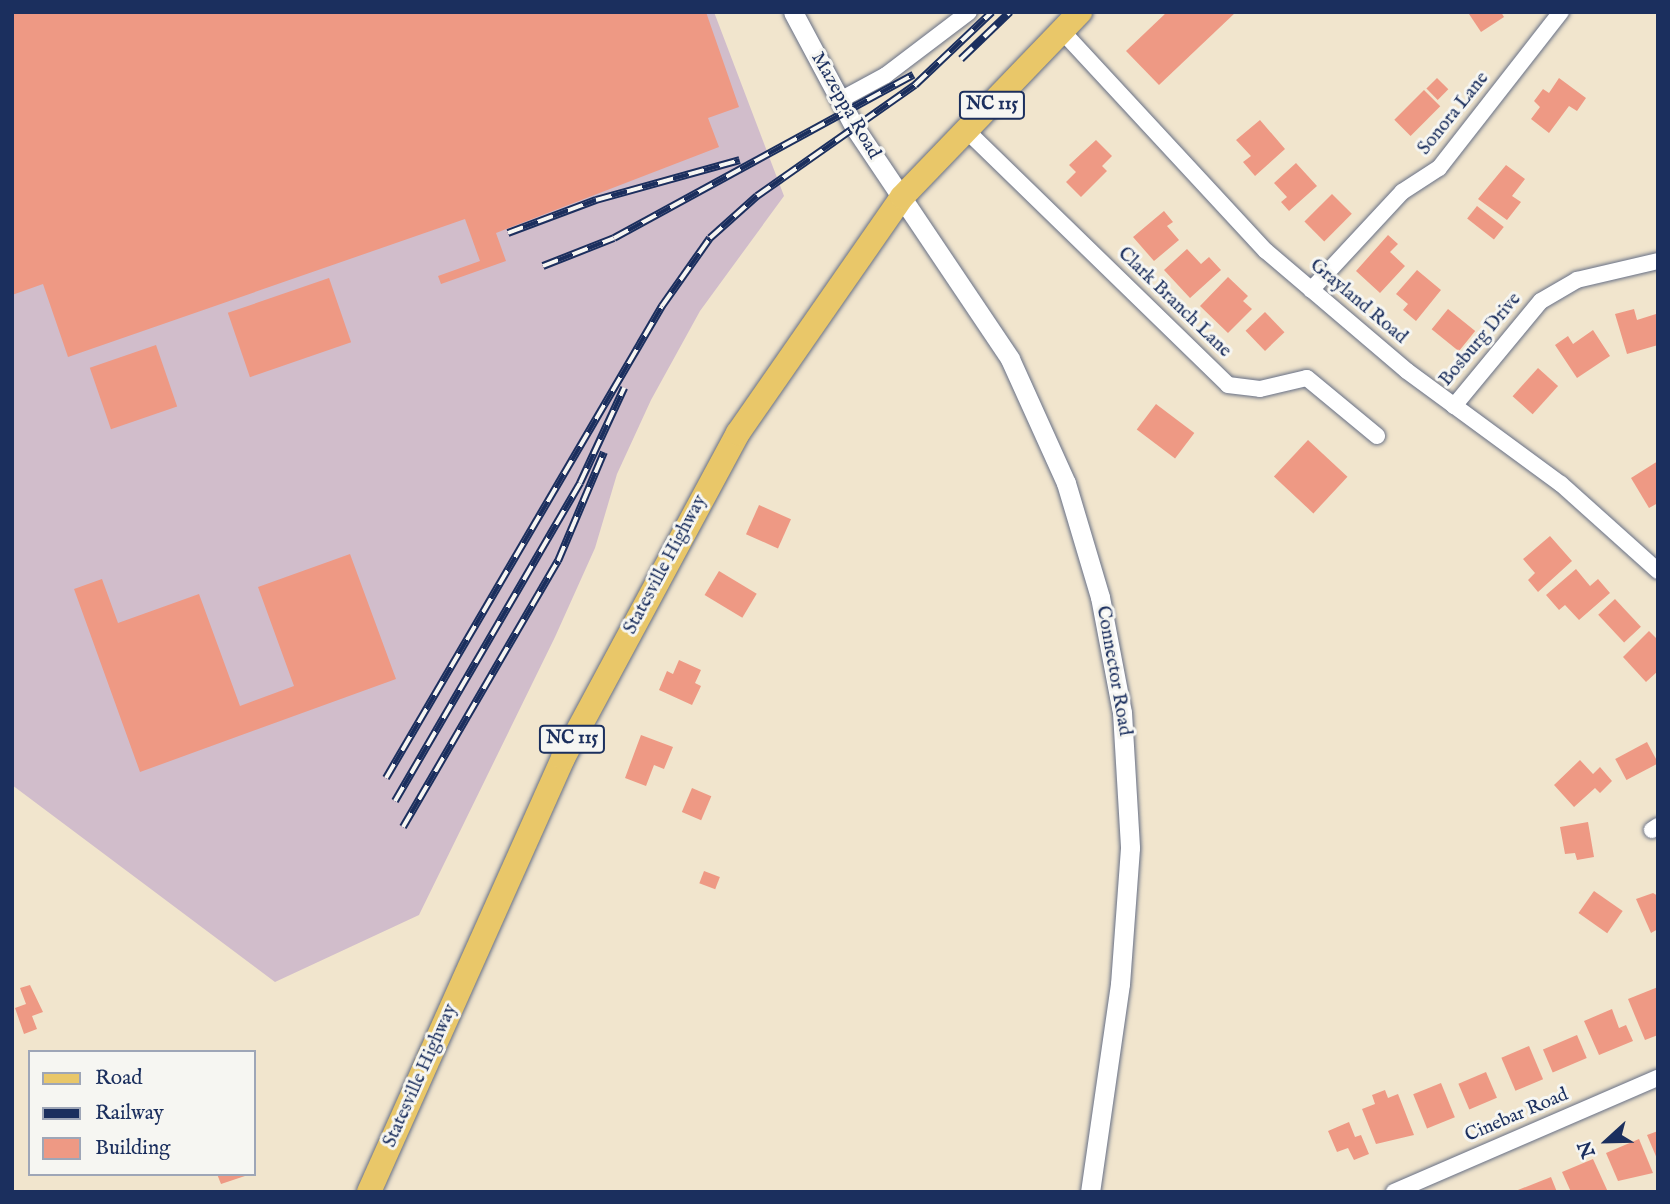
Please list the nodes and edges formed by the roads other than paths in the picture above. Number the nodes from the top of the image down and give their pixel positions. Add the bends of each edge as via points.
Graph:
1 (793, 12) edge
2 (969, 12) edge
3 (1080, 12) edge
4 (1561, 12) edge
5 (1062, 31) junction
6 (840, 100) junction
7 (967, 131) junction
8 (902, 197) junction
9 (1658, 261) edge
10 (1311, 290) junction
11 (1454, 406) junction
12 (1377, 436) dead end
13 (1657, 568) edge
14 (1658, 1078) edge
15 (369, 1192) edge
16 (1090, 1192) edge
17 (1394, 1192) edge

1 - 6 street, Mazeppa Road
2 - 6 street via 886,75
3 - 5 main road, Statesville Highway / NC 115
4 - 10 street, Sonora Lane via 1440,169 1402,192
5 - 7 main road, Statesville Highway / NC 115
5 - 10 street, Grayland Road via 1180,162
6 - 8 street, Mazeppa Road
7 - 8 main road, Statesville Highway / NC 115
7 - 12 street, Clark Branch Lane via 1228,385 1260,389 1307,378
8 - 15 main road, Statesville Highway / NC 115 via 738,433 656,581 563,758
8 - 16 street, Connector Road via 977,303 1044,427 1084,538 1111,648 1129,784 1130,848 1120,984
9 - 11 street, Bosburg Drive via 1577,280 1541,301
10 - 11 street, Grayland Road
11 - 13 street, Grayland Road via 1561,484
14 - 17 street, Cinebar Road

